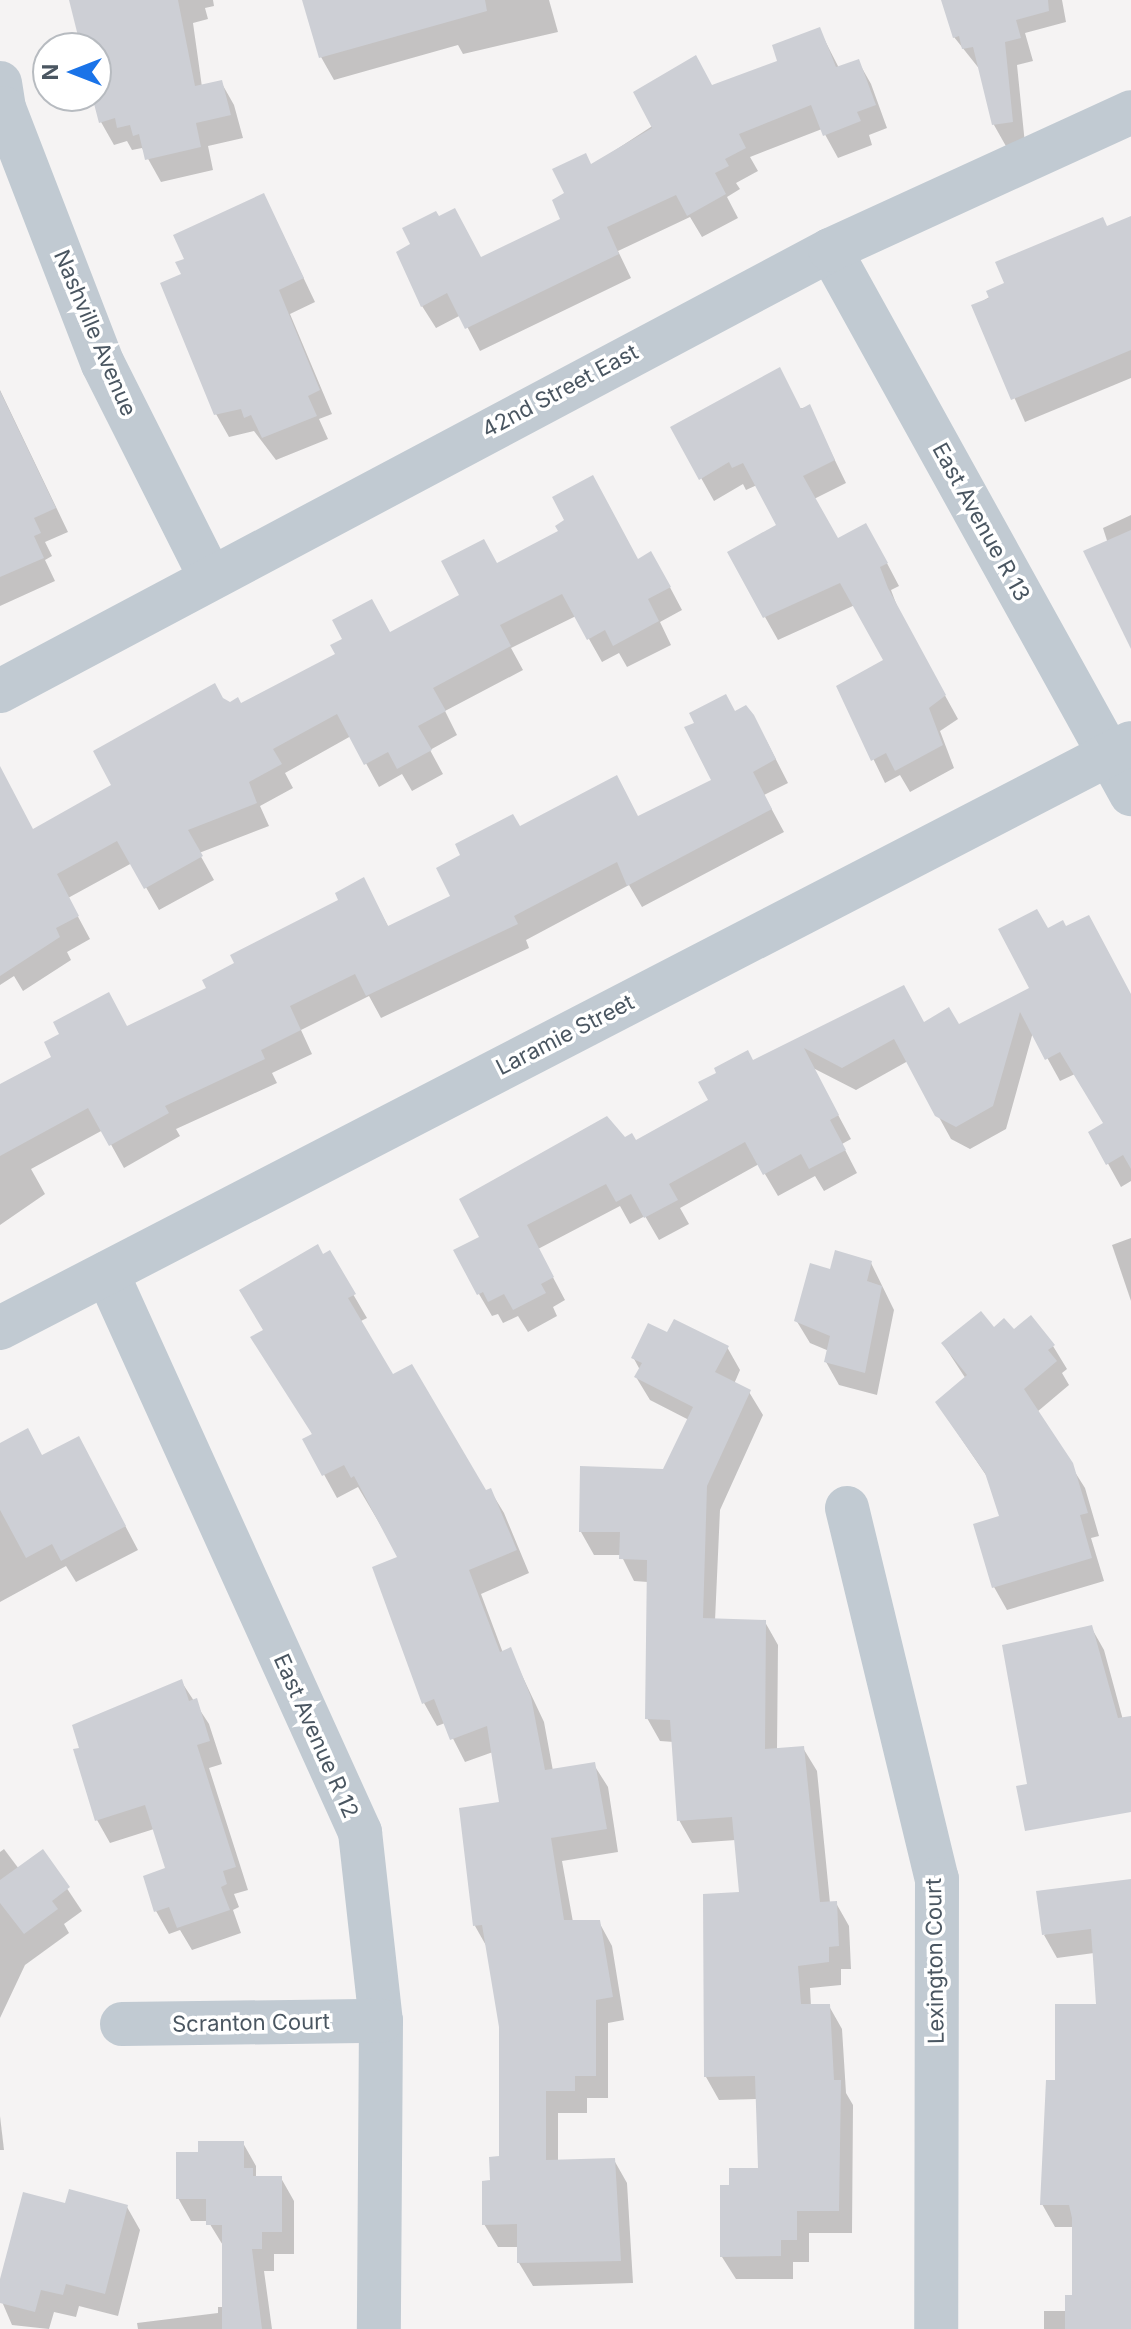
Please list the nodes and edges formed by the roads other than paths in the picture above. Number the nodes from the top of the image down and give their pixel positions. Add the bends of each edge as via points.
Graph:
1 (0, 83) edge
2 (1131, 112) edge
3 (830, 250) junction
4 (209, 575) junction
5 (0, 691) edge
6 (1120, 748) edge
7 (1131, 794) edge
8 (107, 1273) junction
9 (0, 1328) edge
10 (847, 1508) dead end
11 (381, 2021) junction
12 (122, 2024) dead end
13 (379, 2329) edge
14 (936, 2329) edge

1 - 4 street, Nashville Avenue via 4,108 103,364
2 - 3 street, 42nd Street East
3 - 4 street, 42nd Street East
3 - 6 street, East Avenue R 13
4 - 5 street, 42nd Street East
6 - 7 street, East Avenue R 13
6 - 8 street, Laramie Street
8 - 9 street, Laramie Street
8 - 11 street, East Avenue R 12 via 360,1832
10 - 14 street, Lexington Court via 937,1879
11 - 12 street, Scranton Court
11 - 13 street, East Avenue R 12

